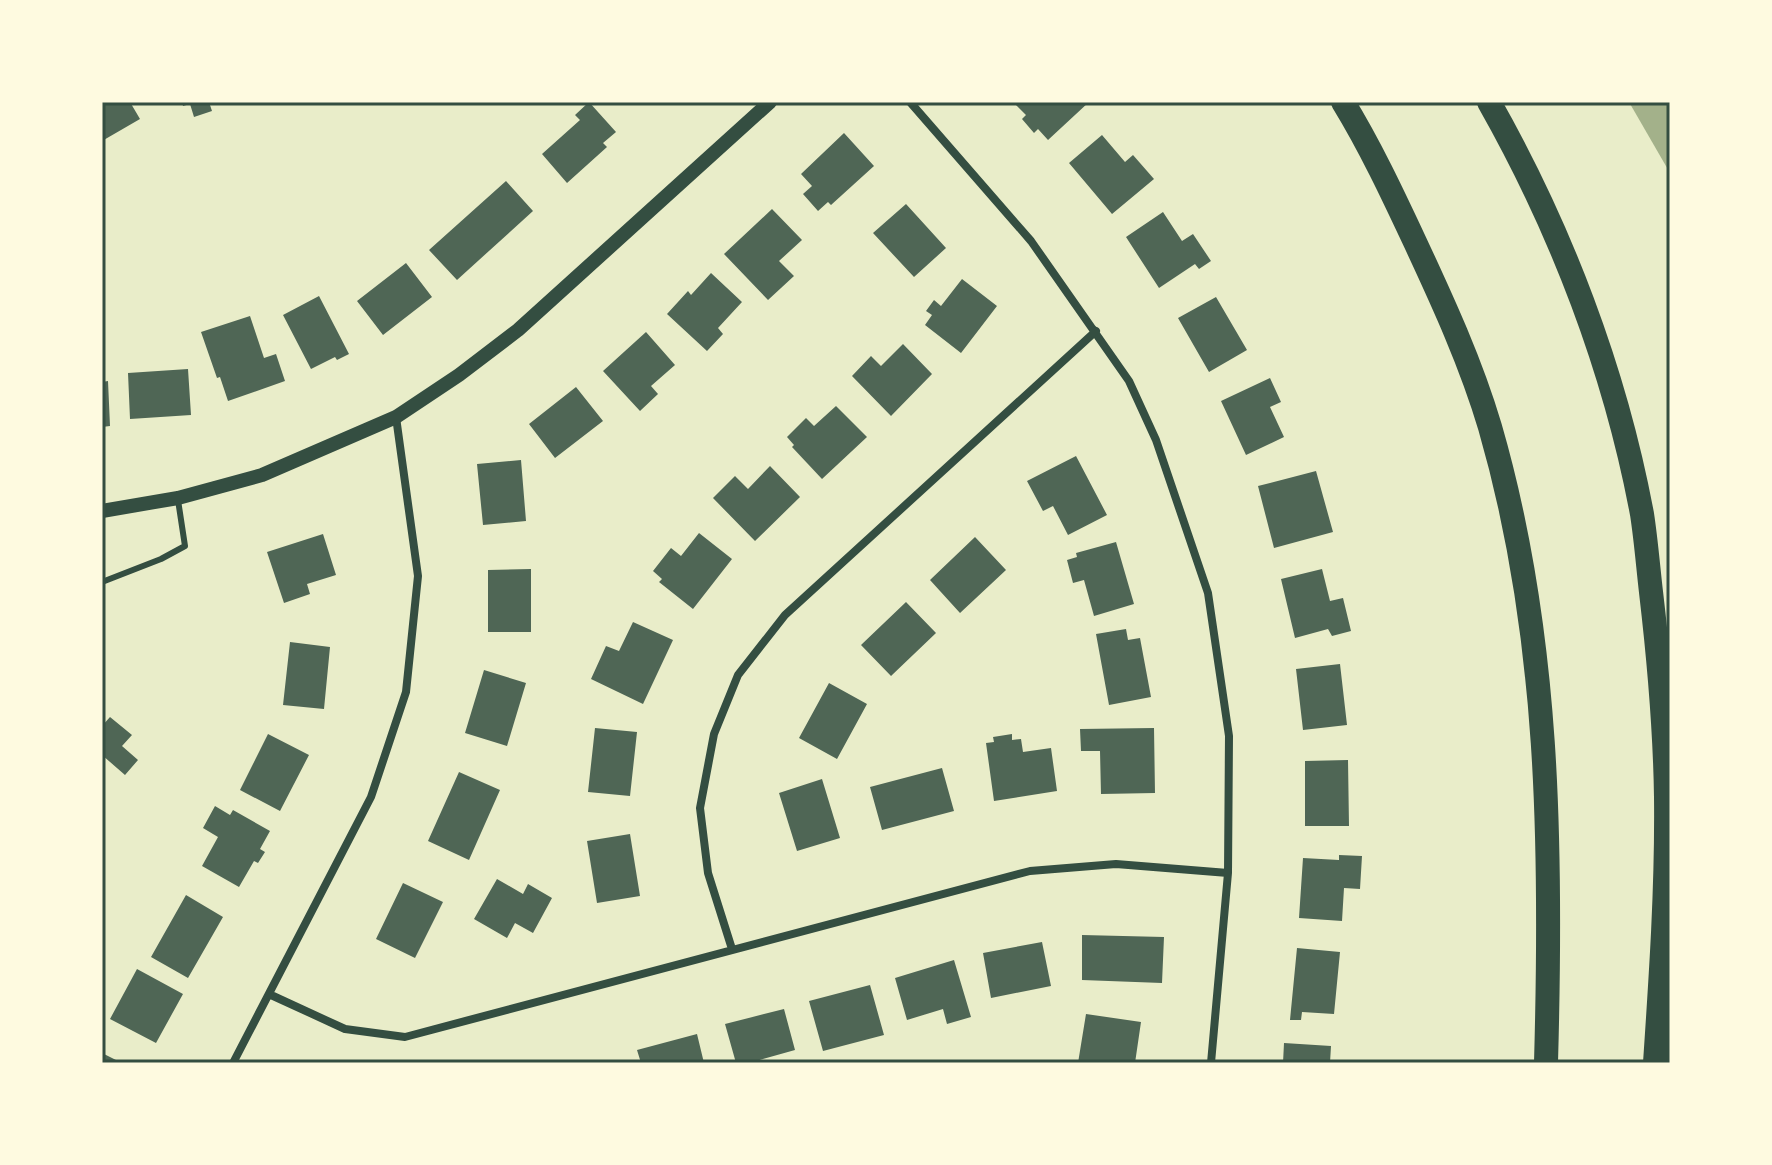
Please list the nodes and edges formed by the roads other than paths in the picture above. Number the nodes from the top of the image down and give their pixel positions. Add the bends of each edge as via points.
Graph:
1 (770, 102) edge
2 (910, 102) edge
3 (1343, 102) edge
4 (1489, 102) edge
5 (1096, 331) junction
6 (396, 417) junction
7 (178, 498) junction
8 (102, 511) edge
9 (102, 582) edge
10 (1228, 873) junction
11 (732, 949) junction
12 (271, 995) junction
13 (233, 1063) edge
14 (1211, 1063) edge
15 (1546, 1063) edge
16 (1655, 1063) edge

1 - 6 street via 518,330
2 - 5 street via 1031,241
3 - 15 highway via 1445,307 1489,425 1518,546 1537,655 1547,790
4 - 16 highway via 1567,260 1610,383 1642,515 1658,655 1666,797
5 - 10 street via 1129,381 1156,440 1208,593 1229,736
5 - 11 street via 785,615 738,675 714,734 700,808 708,873
6 - 7 street via 262,475
6 - 12 street via 418,576 406,692 371,797
7 - 8 street
7 - 9 lane via 185,546
10 - 11 street via 1116,864 1030,871
10 - 14 street
11 - 12 street via 405,1037 345,1029
12 - 13 street

